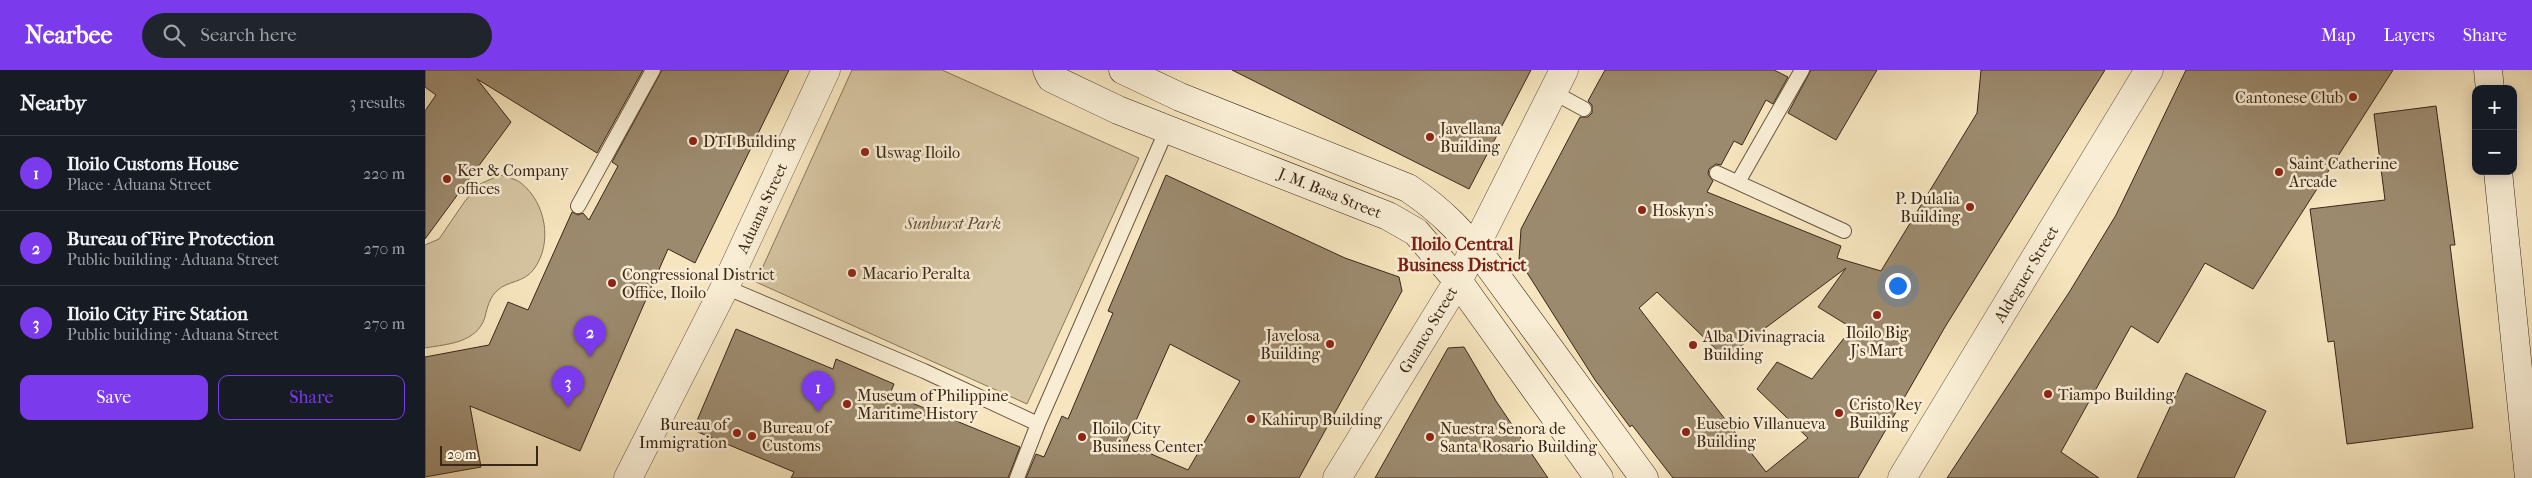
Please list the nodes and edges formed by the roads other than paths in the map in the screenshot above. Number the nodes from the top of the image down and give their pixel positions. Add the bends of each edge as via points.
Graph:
1 (653, 70) edge
2 (826, 70) edge
3 (1123, 70) edge
4 (1801, 70) edge
5 (2149, 70) edge
6 (2488, 70) edge
7 (1051, 73) edge
8 (1558, 81) edge
9 (2490, 85) edge
10 (1584, 109) dead end
11 (1167, 129) junction
12 (1717, 173) dead end
13 (2498, 175) edge
14 (1738, 182) junction
15 (578, 206) dead end
16 (1844, 231) dead end
17 (1474, 247) junction
18 (1458, 280) junction
19 (725, 287) junction
20 (1038, 424) junction
21 (628, 478) edge
22 (1017, 478) edge
23 (1337, 478) edge
24 (1599, 478) edge
25 (1644, 478) edge
26 (1902, 478) edge
27 (2529, 478) edge

1 - 15 lane
2 - 19 street, Aduana Street
3 - 17 street, J. M. Basa Street via 1180,97 1408,188 1434,205
4 - 14 lane
5 - 26 street, Aldeguer Street
6 - 9 street
7 - 11 street, J. M. Basa Street via 1118,110
8 - 10 lane
8 - 17 street, Guanco Street
11 - 18 street, J. M. Basa Street via 1388,216 1416,232
11 - 20 lane
12 - 14 lane
13 - 27 street
14 - 16 lane
17 - 18 street, Guanco Street
17 - 25 street, J. M. Basa Street
18 - 23 street, Guanco Street
18 - 24 street, J. M. Basa Street
19 - 20 lane via 924,371
19 - 21 street, Aduana Street
20 - 22 lane

